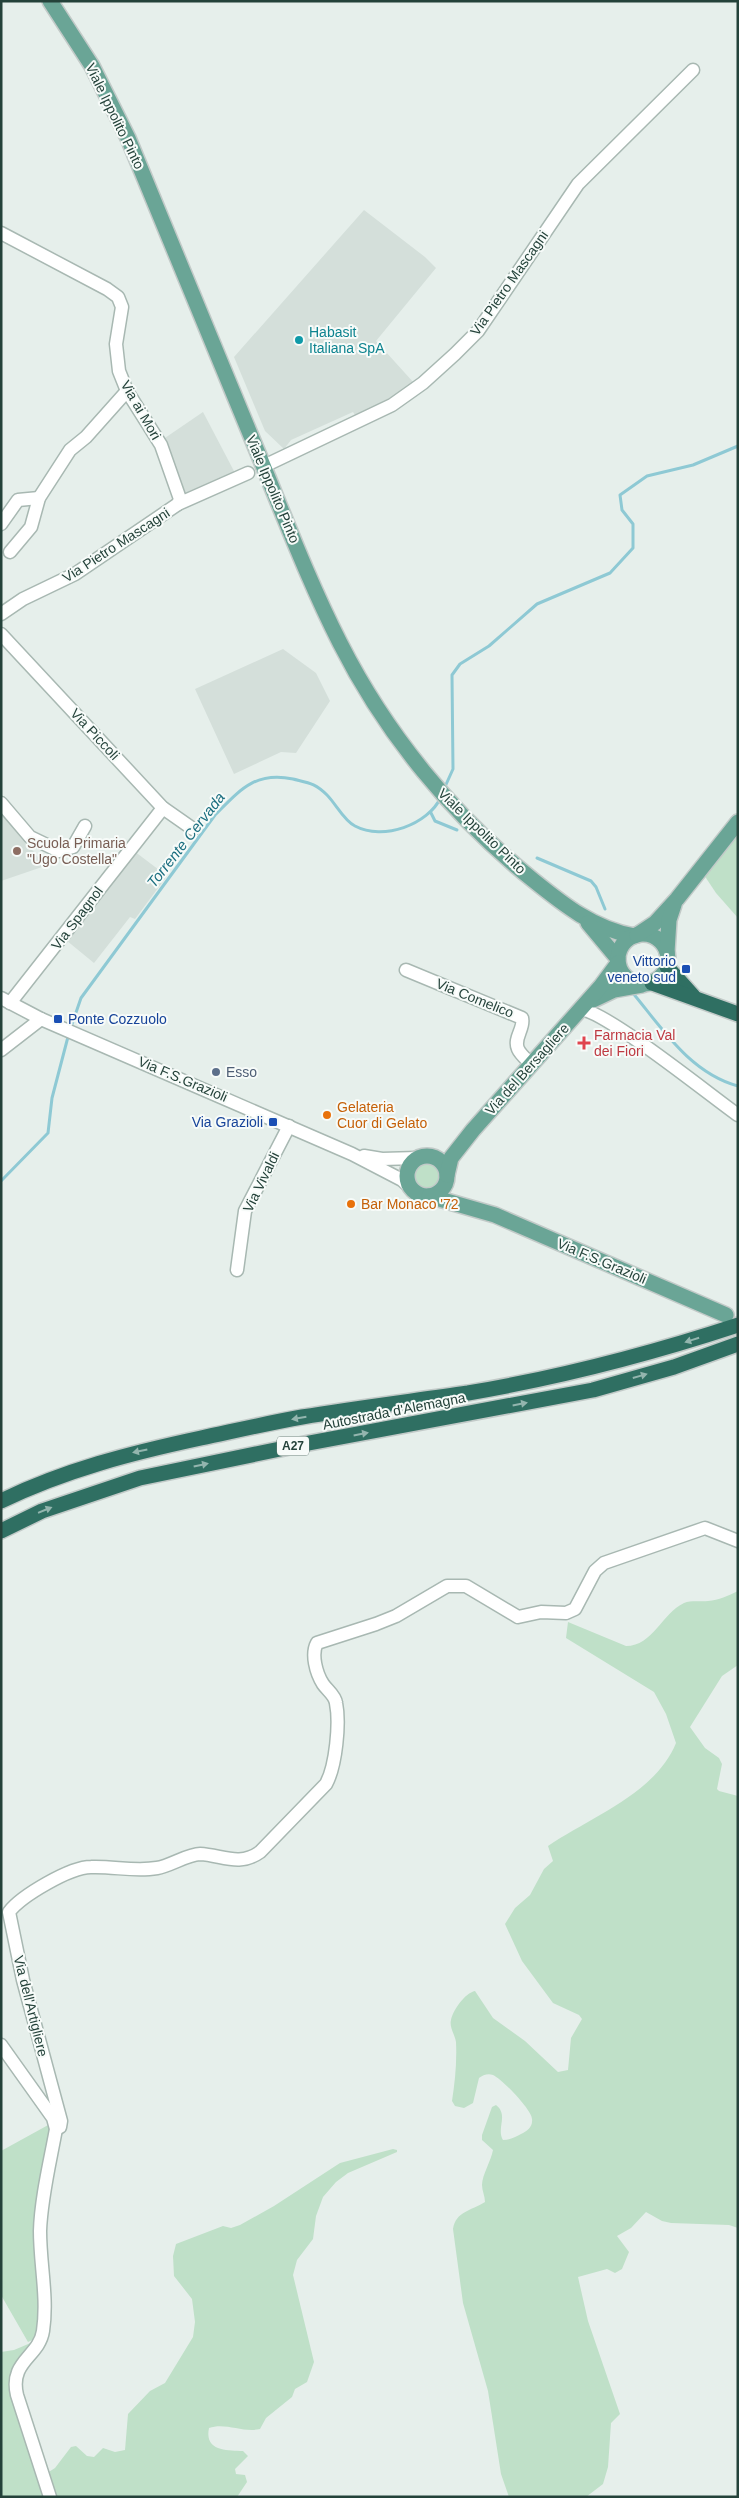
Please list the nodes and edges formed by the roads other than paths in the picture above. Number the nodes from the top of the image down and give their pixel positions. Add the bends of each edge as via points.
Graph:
1 (50, 1) edge
2 (693, 70) dead end
3 (1, 233) edge
4 (127, 391) junction
5 (264, 466) junction
6 (248, 473) dead end
7 (38, 498) junction
8 (178, 504) junction
9 (1, 524) edge
10 (10, 552) dead end
11 (1, 614) edge
12 (1, 634) edge
13 (1, 802) edge
14 (163, 808) junction
15 (738, 822) edge
16 (85, 826) dead end
17 (193, 829) dead end
18 (677, 899) junction
19 (582, 916) junction
20 (636, 935) junction
21 (667, 952) junction
22 (618, 961) junction
23 (667, 967) junction
24 (406, 970) dead end
25 (648, 984) junction
26 (694, 997) junction
27 (6, 1000) edge
28 (580, 1009) junction
29 (738, 1014) edge
30 (42, 1019) junction
31 (1, 1050) edge
32 (531, 1064) junction
33 (738, 1115) edge
34 (289, 1126) junction
35 (473, 1130) junction
36 (352, 1154) junction
37 (422, 1157) junction
38 (447, 1177) junction
39 (413, 1190) junction
40 (429, 1196) junction
41 (478, 1208) junction
42 (237, 1270) dead end
43 (726, 1315) dead end
44 (738, 1325) edge
45 (738, 1344) edge
46 (1, 1502) edge
47 (1, 1531) edge
48 (738, 1541) edge
49 (1, 2045) edge
50 (56, 2129) junction
51 (50, 2497) edge

1 - 5 main road, Viale Ippolito Pinto via 92,66 128,138
2 - 5 street, Via Pietro Mascagni via 578,184 478,331 456,354 392,405
3 - 4 street, Via ai Mori via 118,297 122,306 116,358
4 - 7 street via 70,450
4 - 8 street, Via ai Mori via 161,445 180,499
5 - 19 main road, Viale Ippolito Pinto via 340,644 391,728 434,784 518,868
6 - 8 street, Via Pietro Mascagni
7 - 9 street via 18,500
7 - 10 street via 31,527
8 - 11 street, Via Pietro Mascagni via 75,574 23,599
12 - 14 street, Via Piccoli
13 - 16 street via 30,837 59,851 73,847
14 - 17 street, Via Piccoli
14 - 27 street, Via Spagnol
15 - 18 main road
18 - 20 main road via 654,923
18 - 21 main road via 669,920
19 - 20 main road, Viale Ippolito Pinto via 612,931
19 - 22 main road, Viale Ippolito Pinto via 607,943
20 - 21 main road via 651,935
20 - 22 main road via 620,948
21 - 23 main road
22 - 25 main road via 628,980
22 - 28 main road, Via del Bersagliere
23 - 25 main road via 658,979
23 - 26 highway
24 - 32 street, Via Comelico via 522,1018 516,1043
25 - 26 highway
25 - 28 main road, Via del Bersagliere via 604,994
26 - 29 highway
27 - 30 street, Via F.S.Grazioli
28 - 32 main road, Via del Bersagliere
28 - 33 street via 592,1012 634,1039
30 - 31 street
30 - 34 street, Via F.S.Grazioli
32 - 35 main road, Via del Bersagliere
34 - 36 street, Via F.S.Grazioli
34 - 42 street, Via Vivaldi via 245,1211
35 - 37 main road, Via del Bersagliere via 449,1147
35 - 38 main road, Via del Bersagliere via 451,1158
36 - 37 street, Via F.S.Grazioli via 382,1159
36 - 39 street, Via F.S.Grazioli via 402,1180
37 - 38 main road via 438,1159
37 - 39 main road via 409,1167 407,1173
38 - 40 main road via 439,1192
38 - 41 main road, Via F.S.Grazioli via 456,1194
39 - 40 main road
40 - 41 main road, Via F.S.Grazioli
41 - 43 main road, Via F.S.Grazioli
44 -> 46 highway, Autostrada d'Alemagna / A27 via 666,1349 586,1370 469,1392 300,1417 129,1454 32,1486
47 -> 45 highway, Autostrada d'Alemagna / A27 via 42,1511 140,1478 593,1390 674,1367
48 - 50 street, Via dell'Artigliere via 705,1528 609,1560 595,1571 576,1609 566,1613 541,1612 518,1617 466,1586 447,1586 383,1622 317,1643 315,1662 323,1684 336,1701 336,1733 330,1774 326,1784 260,1852 229,1861 199,1854 171,1865 146,1869 84,1867 21,1899 9,1912 23,1980 61,2121
49 - 50 street via 53,2118
50 - 51 street via 40,2224 46,2291 43,2331 17,2370 14,2382

